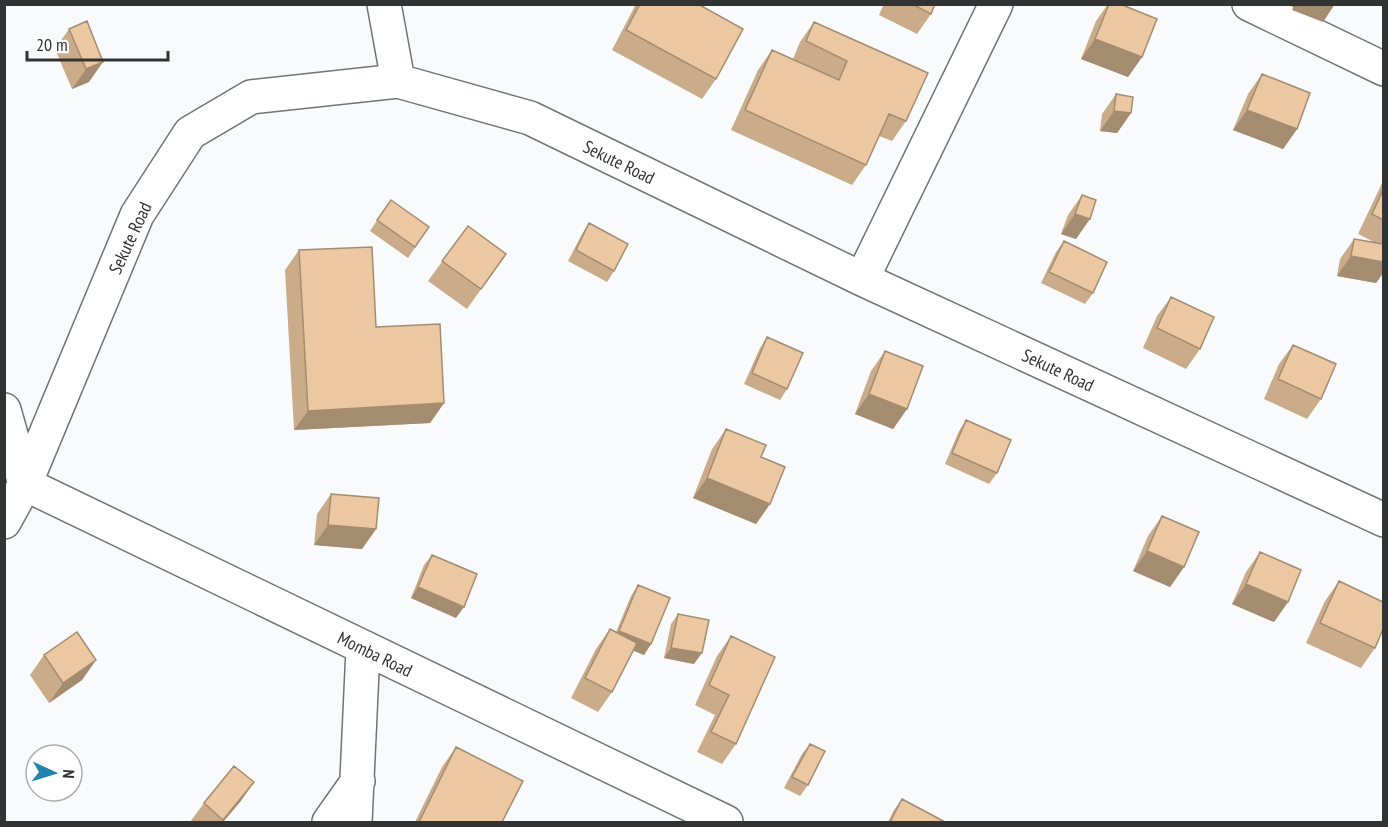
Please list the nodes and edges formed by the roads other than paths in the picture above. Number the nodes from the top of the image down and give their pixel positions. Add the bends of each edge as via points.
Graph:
1 (384, 4) edge
2 (996, 4) edge
3 (1249, 4) edge
4 (1383, 69) edge
5 (398, 81) junction
6 (862, 279) junction
7 (4, 410) edge
8 (24, 484) junction
9 (1383, 520) edge
10 (4, 522) edge
11 (363, 649) junction
12 (358, 781) junction
13 (329, 822) edge
14 (355, 822) edge
15 (726, 822) edge

1 - 5 street
2 - 6 street
3 - 4 street
5 - 6 street, Sekute Road via 530,118
5 - 8 street, Sekute Road via 251,97 190,133 137,215
6 - 9 street, Sekute Road
7 - 8 street
8 - 10 street, Sekute Road
8 - 11 street, Momba Road
11 - 12 street
11 - 15 street, Momba Road
12 - 13 street
12 - 14 street

